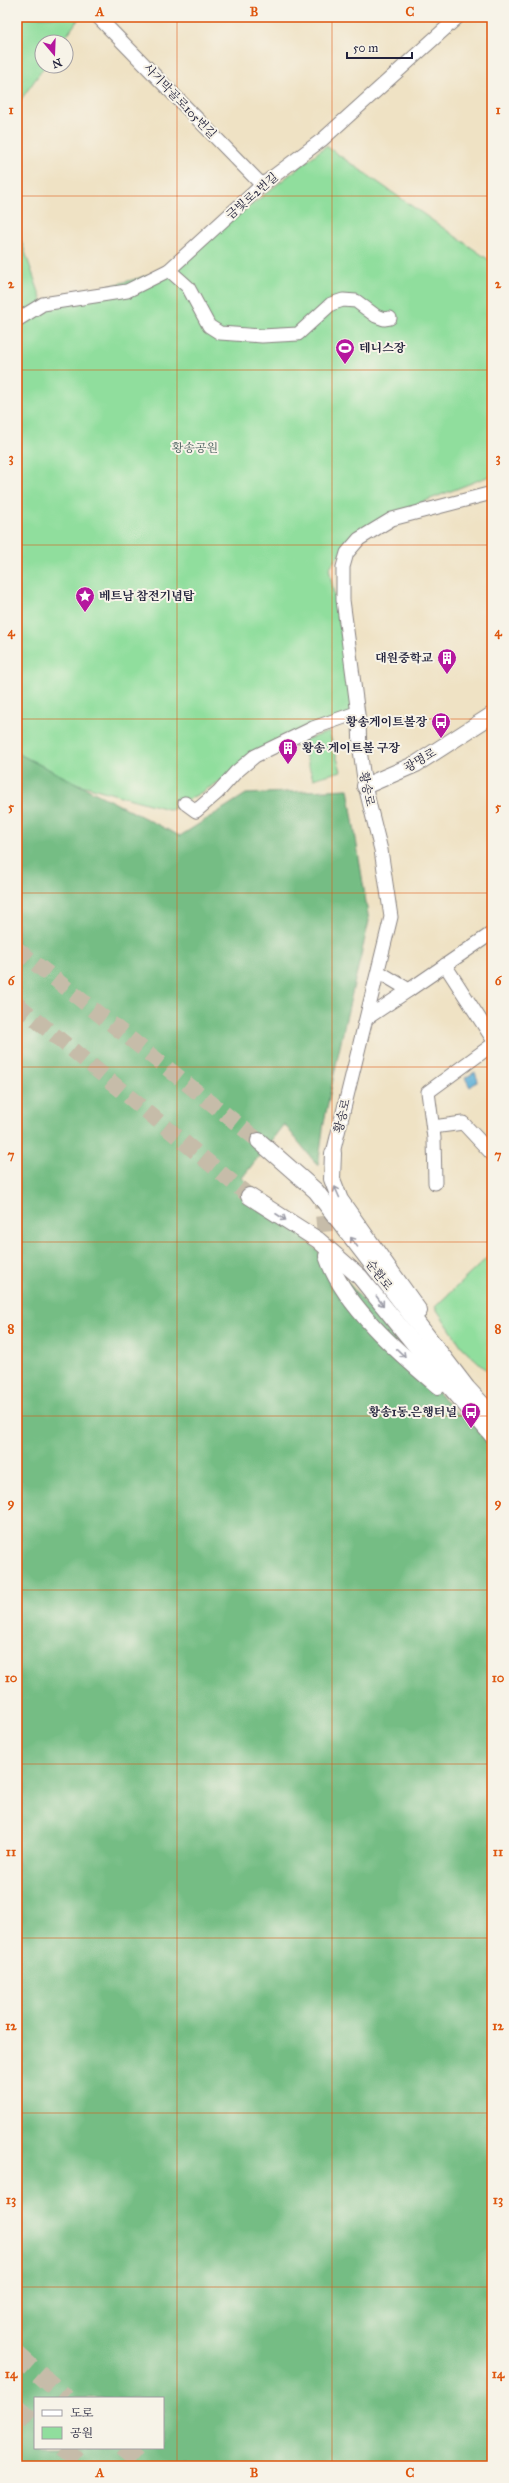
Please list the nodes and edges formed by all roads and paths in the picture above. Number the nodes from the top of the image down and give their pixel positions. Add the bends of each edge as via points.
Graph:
1 (98, 17) edge
2 (458, 17) edge
3 (262, 185) junction
4 (169, 270) junction
5 (390, 318) dead end
6 (17, 320) edge
7 (492, 493) edge
8 (356, 713) junction
9 (492, 715) edge
10 (365, 786) junction
11 (185, 803) dead end
12 (492, 933) edge
13 (445, 965) junction
14 (379, 972) junction
15 (409, 990) junction
16 (367, 1018) junction
17 (492, 1038) edge
18 (492, 1045) edge
19 (433, 1127) junction
20 (259, 1141) tunnel mouth
21 (333, 1153) junction
22 (492, 1154) edge
23 (435, 1183) dead end
24 (320, 1185) tunnel mouth
25 (248, 1196) tunnel mouth
26 (327, 1256) tunnel mouth
27 (467, 1388) junction
28 (473, 1414) junction
29 (492, 1415) edge
30 (492, 1435) edge

1 - 3 street, 사기막골로105번길
2 - 3 street, 금빛로2번길 via 323,139
3 - 4 street, 금빛로2번길
4 - 5 street via 188,287 204,320 220,333 278,336 298,334 331,304 343,300 356,301 376,316
4 - 6 street, 금빛로2번길 via 127,291 43,304
7 - 8 street, 황송로 via 392,519 359,540 347,553 343,567 343,600
8 - 10 street, 황송로
8 - 11 street via 313,728 255,756 196,811
9 - 10 main road, 광명로 via 416,764
10 - 14 street, 황송로 via 381,850 391,917
12 - 13 street
13 - 15 street
13 - 17 street
14 - 15 street
14 - 16 street, 황송로
15 - 16 street
16 - 21 street, 황송로
18 - 19 street via 428,1092
19 - 22 street via 463,1123
19 - 23 street
27 -> 20 main road, 순환로 via 316,1191
21 - 24 main road via 321,1174
27 -> 21 main road via 434,1333 340,1200 332,1179
25 -> 28 main road, 순환로 via 318,1240 351,1268
26 -> 28 main road via 332,1269 359,1308 400,1352
27 - 29 main road, 순환로
28 - 30 main road, 순환로

